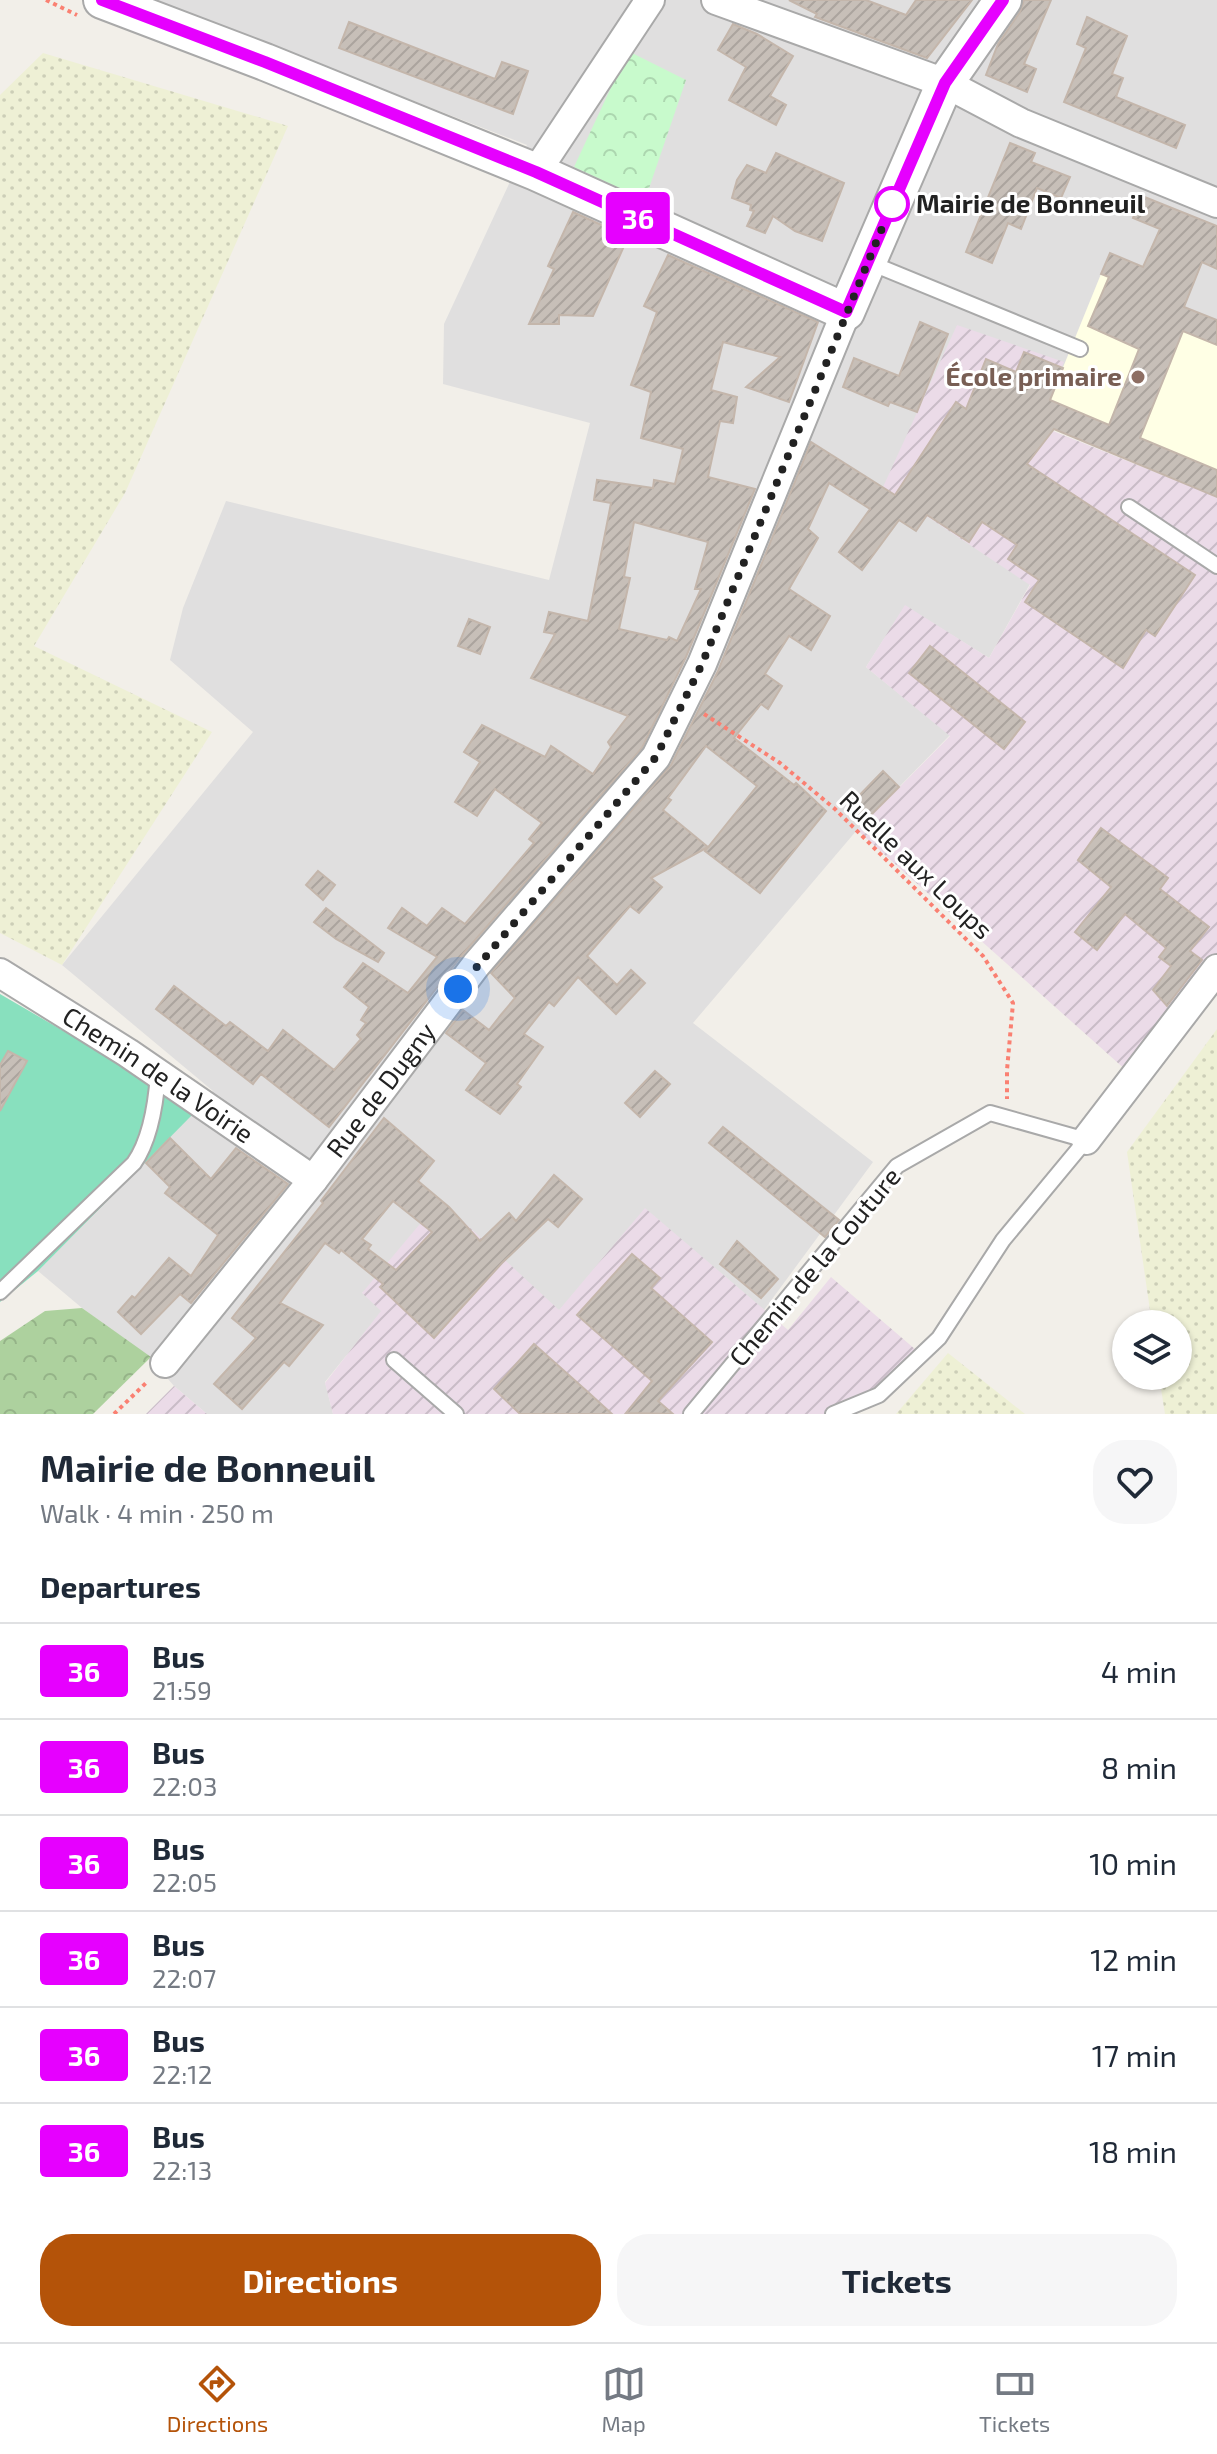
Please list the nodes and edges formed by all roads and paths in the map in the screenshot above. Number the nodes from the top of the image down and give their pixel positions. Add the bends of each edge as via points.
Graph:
1 (102, 0) edge
2 (650, 0) edge
3 (716, 0) edge
4 (1003, 0) edge
5 (945, 83) junction
6 (536, 172) junction
7 (1217, 203) edge
8 (867, 262) junction
9 (846, 312) junction
10 (1080, 349) dead end
11 (1129, 507) dead end
12 (1217, 566) edge
13 (683, 702) junction
14 (1217, 969) edge
15 (0, 973) edge
16 (158, 1074) junction
17 (1008, 1118) junction
18 (1086, 1140) junction
19 (313, 1180) junction
20 (0, 1292) edge
21 (394, 1360) dead end
22 (165, 1363) joint
23 (114, 1414) edge
24 (456, 1414) edge
25 (691, 1414) edge
26 (833, 1414) edge

1 - 6 street
2 - 6 street
3 - 5 street
4 - 5 street, Rue de Dugny
5 - 7 street via 1021,123
5 - 8 street, Rue de Dugny
6 - 9 street
8 - 9 street, Rue de Dugny
8 - 10 lane
9 - 13 street, Rue de Dugny
11 - 12 lane
13 - 17 path, Ruelle aux Loups via 780,763 835,809 983,956 1013,1003
13 - 19 street, Rue de Dugny via 656,757 476,965
14 - 18 street
15 - 16 street, Chemin de la Voirie
16 - 19 street, Chemin de la Voirie
16 - 20 lane via 134,1163
17 - 18 lane, Chemin de la Couture
17 - 25 lane, Chemin de la Couture via 990,1113 897,1166
18 - 26 lane via 1003,1240 939,1338 879,1395
19 - 22 street, Rue de Dugny
21 - 24 lane
22 - 23 path

